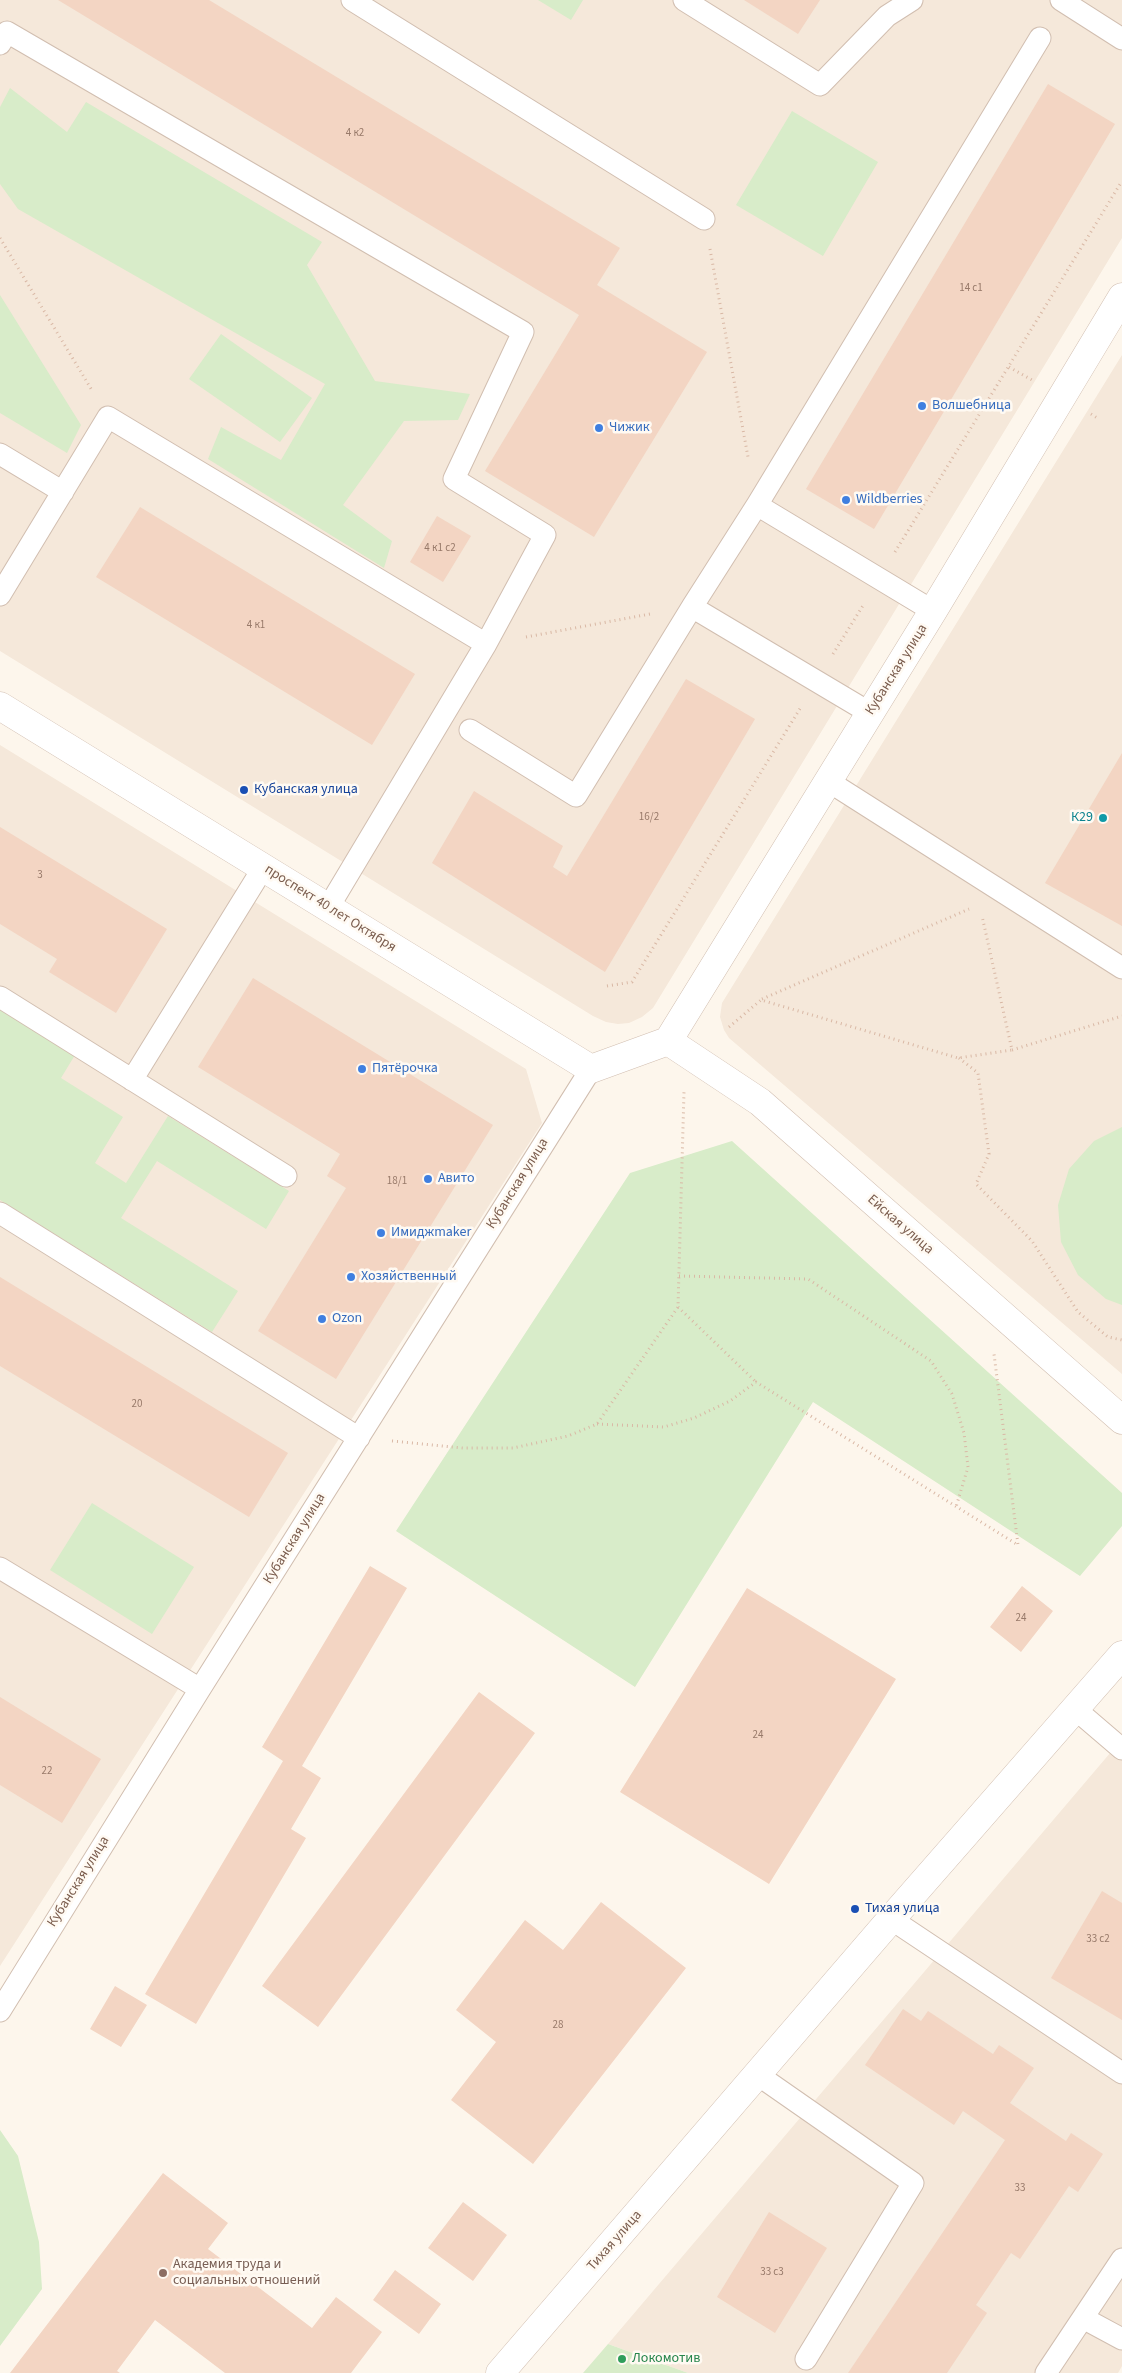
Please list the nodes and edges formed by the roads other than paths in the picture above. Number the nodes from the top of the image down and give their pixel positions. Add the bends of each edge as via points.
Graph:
1 (352, 0) edge
2 (684, 0) edge
3 (912, 0) edge
4 (1063, 1) edge
5 (1040, 38) dead end
6 (1122, 39) edge
7 (0, 44) edge
8 (704, 219) road end
9 (1122, 297) edge
10 (0, 454) edge
11 (63, 492) junction
12 (757, 506) junction
13 (0, 595) edge
14 (692, 607) junction
15 (934, 611) junction
16 (486, 644) junction
17 (0, 706) edge
18 (870, 713) junction
19 (470, 730) dead end
20 (828, 780) junction
21 (263, 868) junction
22 (328, 908) junction
23 (1122, 968) edge
24 (0, 998) edge
25 (668, 1041) junction
26 (591, 1070) junction
27 (132, 1080) junction
28 (286, 1176) dead end
29 (0, 1213) edge
30 (1122, 1420) edge
31 (359, 1438) junction
32 (0, 1568) edge
33 (1122, 1655) edge
34 (200, 1689) junction
35 (1074, 1708) junction
36 (1122, 1749) edge
37 (890, 1919) junction
38 (7, 1983) edge
39 (0, 2011) edge
40 (1122, 2073) edge
41 (758, 2074) junction
42 (1122, 2259) edge
43 (1083, 2318) junction
44 (1122, 2339) edge
45 (806, 2359) dead end
46 (500, 2373) edge
47 (1046, 2373) edge

1 - 8 lane
2 - 3 lane via 820,85 887,16
4 - 6 lane
5 - 12 lane
7 - 16 lane via 7,32 523,332 454,479 545,535
9 - 15 street, Кубанская улица
10 - 11 lane
11 - 13 lane
11 - 16 lane via 108,417
12 - 14 lane
12 - 15 lane
14 - 18 lane
14 - 19 lane via 576,796
15 - 18 street, Кубанская улица
16 - 22 lane
17 - 21 street, проспект 40 лет Октября
18 - 20 street, Кубанская улица
20 - 23 lane
20 - 25 street, Кубанская улица
21 - 22 street, проспект 40 лет Октября
21 - 27 lane
22 - 26 street, проспект 40 лет Октября
24 - 27 lane
25 - 26 street
25 - 30 street, Ейская улица via 760,1102
26 - 31 lane, Кубанская улица
27 - 28 lane
29 - 31 lane
31 - 34 lane, Кубанская улица
32 - 34 lane
33 - 35 street, Тихая улица
34 - 38 lane, Кубанская улица
35 - 36 lane
35 - 37 street, Тихая улица
37 - 40 lane
37 - 41 street, Тихая улица
38 - 39 lane, Кубанская улица
41 - 45 lane via 913,2183
41 - 46 street, Тихая улица
42 - 43 lane
43 - 44 lane
43 - 47 lane

